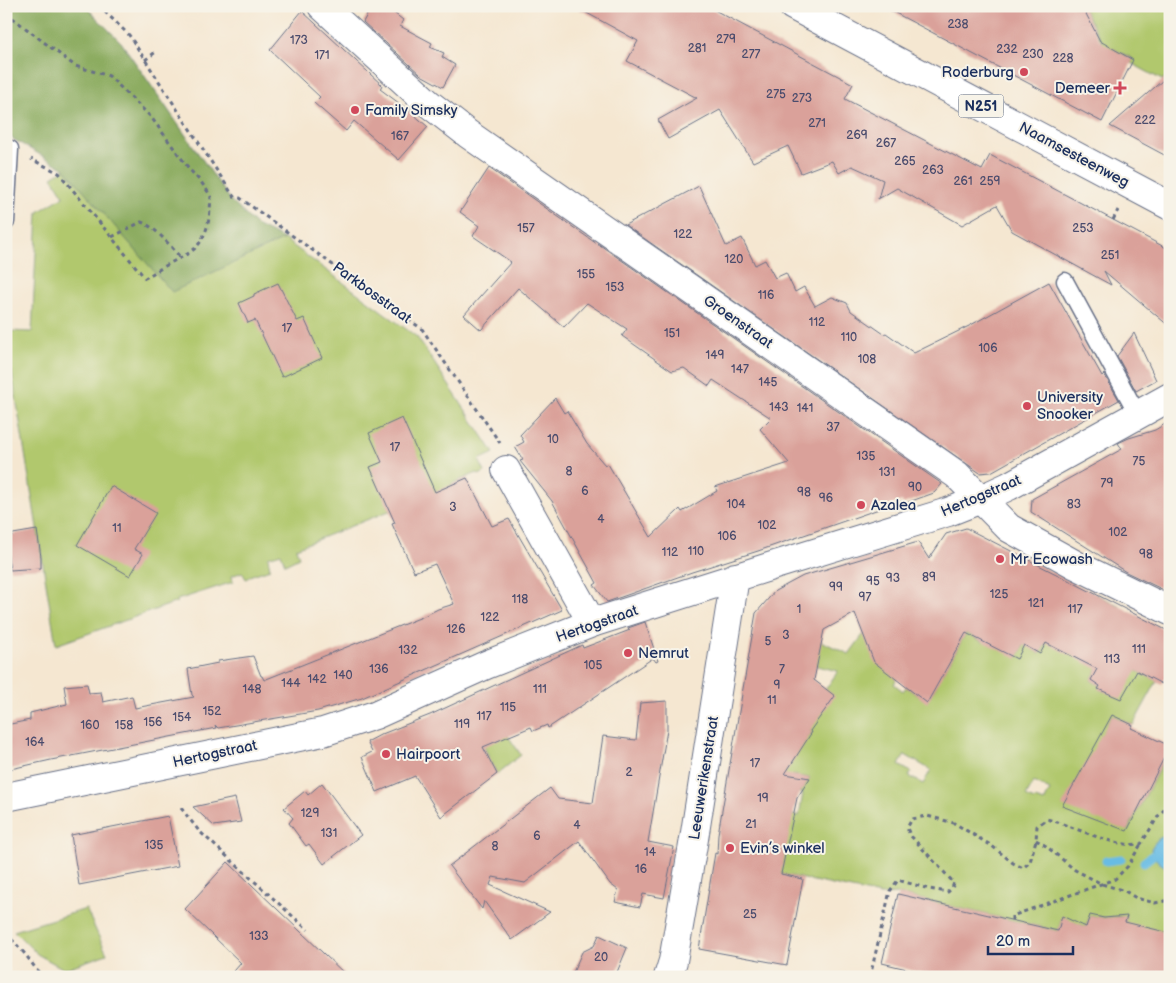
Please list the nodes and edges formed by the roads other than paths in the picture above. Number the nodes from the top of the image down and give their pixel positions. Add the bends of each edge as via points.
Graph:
1 (322, 6) edge
2 (793, 6) edge
3 (8, 148) edge
4 (1170, 206) edge
5 (6, 222) edge
6 (1064, 281) dead end
7 (1170, 397) edge
8 (1138, 415) junction
9 (506, 470) road end
10 (981, 499) junction
11 (735, 577) junction
12 (1170, 611) edge
13 (592, 623) junction
14 (6, 796) edge
15 (668, 977) edge

1 - 10 street, Groenstraat via 428,104 461,129 958,474
2 - 4 street, Naamsesteenweg / N251
3 - 5 lane
6 - 8 lane
7 - 8 street, Hertogstraat
8 - 10 street, Hertogstraat
9 - 13 street
10 - 11 street, Hertogstraat
10 - 12 street, Groenstraat via 1009,528
11 - 13 street, Hertogstraat
11 - 15 street, Leeuwerikenstraat via 694,840
13 - 14 street, Hertogstraat via 486,665 375,715 323,732

